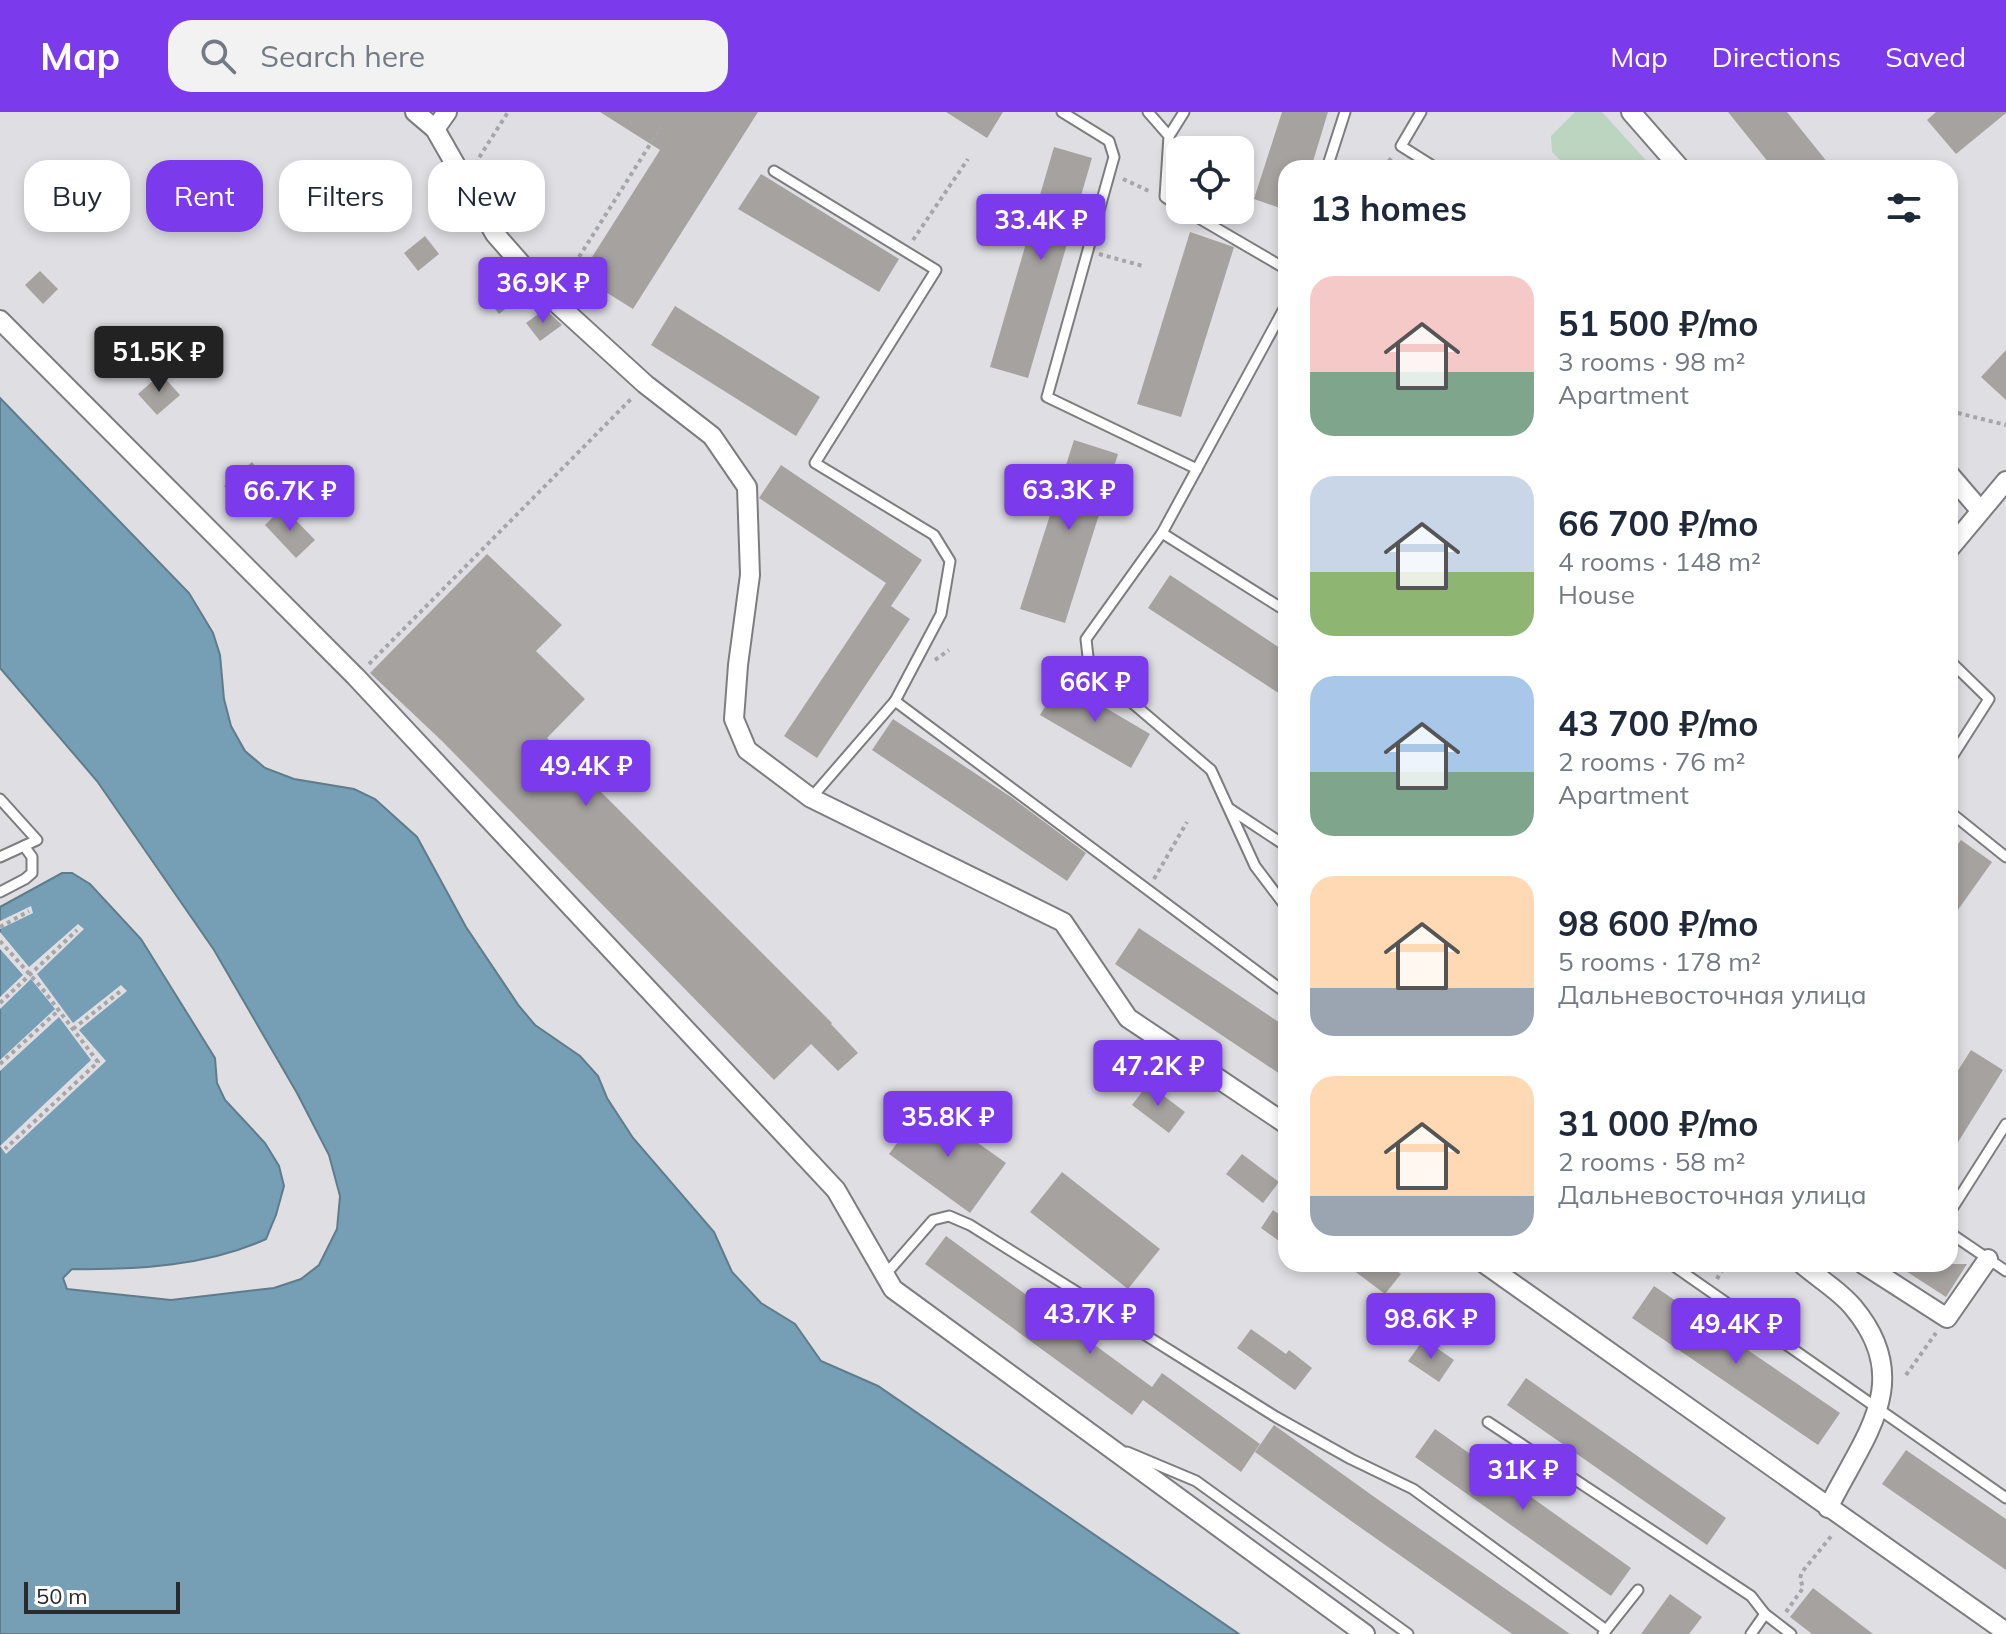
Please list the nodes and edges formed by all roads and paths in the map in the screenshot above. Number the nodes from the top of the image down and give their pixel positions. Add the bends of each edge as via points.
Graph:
1 (415, 112) edge
2 (447, 112) edge
3 (508, 112) edge
4 (1062, 112) edge
5 (1148, 112) edge
6 (1184, 112) edge
7 (1345, 112) edge
8 (1421, 112) edge
9 (1631, 112) edge
10 (661, 127) dead end
11 (435, 129) junction
12 (1169, 136) joint
13 (968, 159) dead end
14 (453, 160) edge
15 (478, 160) edge
16 (1330, 160) edge
17 (1423, 160) edge
18 (1673, 160) edge
19 (774, 171) dead end
20 (1110, 173) junction
21 (1166, 182) edge
22 (1165, 197) joint
23 (1209, 224) edge
24 (494, 232) edge
25 (913, 240) dead end
26 (1088, 251) junction
27 (1278, 264) edge
28 (1143, 266) dead end
29 (552, 299) junction
30 (0, 320) edge
31 (1278, 320) edge
32 (645, 384) junction
33 (1958, 413) edge
34 (2006, 425) edge
35 (1197, 469) junction
36 (2006, 481) edge
37 (1958, 484) edge
38 (1980, 510) junction
39 (1162, 533) junction
40 (1958, 538) edge
41 (1278, 606) edge
42 (949, 650) dead end
43 (928, 664) dead end
44 (1958, 669) edge
45 (356, 677) junction
46 (895, 701) junction
47 (1958, 747) edge
48 (811, 798) junction
49 (0, 799) edge
50 (1228, 807) junction
51 (1958, 818) edge
52 (1187, 822) dead end
53 (1278, 841) edge
54 (24, 846) junction
55 (0, 857) edge
56 (2006, 857) edge
57 (1148, 890) junction
58 (0, 892) edge
59 (1278, 896) edge
60 (29, 911) dead end
61 (0, 927) edge
62 (77, 930) dead end
63 (0, 941) edge
64 (30, 974) junction
65 (1278, 987) edge
66 (122, 990) dead end
67 (0, 1003) edge
68 (59, 1010) junction
69 (73, 1029) junction
70 (0, 1064) edge
71 (1278, 1119) edge
72 (2006, 1124) edge
73 (5, 1149) dead end
74 (1958, 1199) edge
75 (1958, 1238) edge
76 (1988, 1259) junction
77 (2006, 1271) edge
78 (1496, 1272) edge
79 (1683, 1272) edge
80 (1811, 1272) edge
81 (1875, 1272) edge
82 (885, 1275) junction
83 (1947, 1318) junction
84 (1906, 1375) dead end
85 (1880, 1409) junction
86 (1488, 1422) dead end
87 (1104, 1442) junction
88 (2006, 1498) edge
89 (1828, 1508) junction
90 (1838, 1528) dead end
91 (1638, 1590) dead end
92 (1785, 1612) dead end
93 (1765, 1614) junction
94 (1605, 1632) edge
95 (2006, 1632) edge
96 (1365, 1634) edge
97 (1408, 1634) edge
98 (1751, 1634) edge
99 (1791, 1634) edge

1 - 11 street
2 - 11 street
3 - 15 path
4 - 20 lane via 1109,141 1114,157
5 - 12 lane
6 - 12 lane
7 - 16 lane
8 - 17 lane via 1401,146
9 - 18 street
10 - 29 path
11 - 14 street
13 - 25 path
19 - 46 lane via 936,270 815,463 934,535 950,561 941,614
20 - 22 path
20 - 26 lane
21 - 22 lane
23 - 27 lane
24 - 29 street
26 - 28 path
26 - 35 lane via 1047,397
29 - 32 street
30 - 45 street
31 - 35 lane
32 - 45 path
32 - 48 street via 712,436 747,487 750,575 734,719 747,750
33 - 34 path
35 - 39 lane
36 - 38 street
37 - 38 street
38 - 40 street
39 - 41 lane
39 - 50 lane via 1086,639 1089,666 1211,770
42 - 43 path
44 - 47 lane via 1989,699
45 - 82 street via 836,1190
46 - 48 lane
46 - 57 lane
48 - 71 street via 1063,922 1128,1018
49 - 54 lane via 37,840
50 - 53 lane
50 - 59 lane via 1255,866
51 - 56 lane
52 - 57 path
54 - 55 lane
54 - 58 lane via 32,857 32,873
57 - 65 lane
60 - 61 path
62 - 64 path
63 - 64 path
64 - 67 path
64 - 68 path
66 - 69 path
68 - 69 path
68 - 70 path
69 - 73 path via 98,1062
72 - 74 lane
75 - 76 lane
76 - 77 lane
76 - 83 street
78 - 89 street
79 - 85 lane
80 - 85 street via 1853,1307 1878,1345 1884,1377
81 - 83 street
82 - 87 street via 893,1289
82 - 94 lane via 933,1220 949,1216 970,1225 1276,1417 1413,1489
83 - 84 path
85 - 88 lane
85 - 89 street
86 - 93 lane via 1751,1596
87 - 96 street
87 - 97 lane via 1196,1481
89 - 95 street
90 - 92 path via 1802,1572 1803,1588
91 - 94 lane
93 - 98 lane
93 - 99 lane

